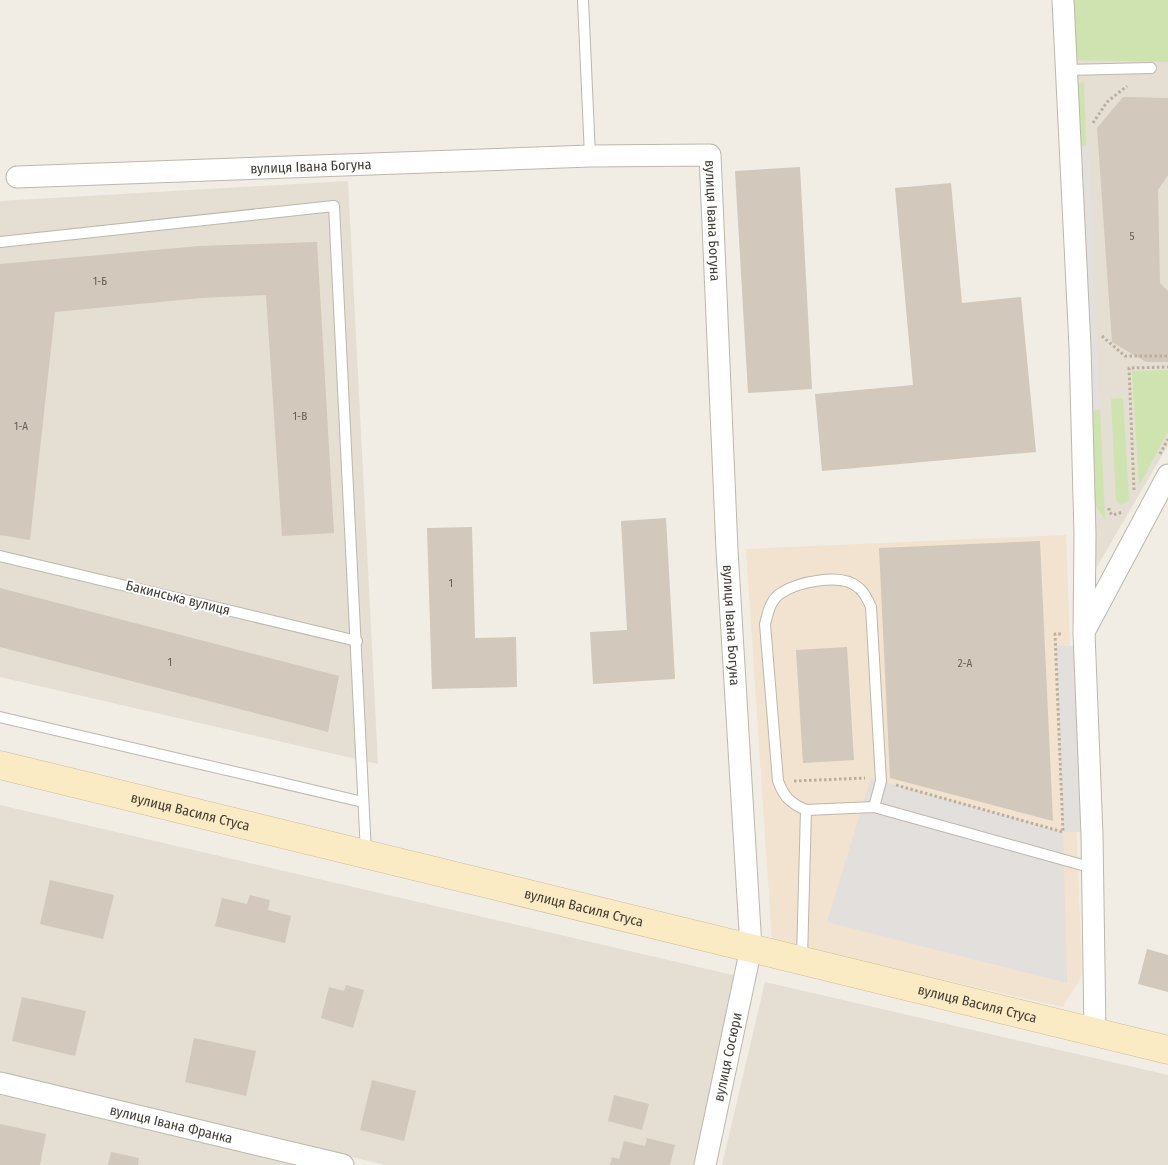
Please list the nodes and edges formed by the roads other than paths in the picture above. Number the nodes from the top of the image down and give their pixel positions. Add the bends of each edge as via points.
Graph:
1 (583, 0) edge
2 (1063, 0) edge
3 (1151, 68) dead end
4 (1066, 70) junction
5 (590, 156) junction
6 (17, 177) dead end
7 (0, 242) edge
8 (1162, 469) edge
9 (0, 556) edge
10 (1084, 633) junction
11 (357, 641) junction
12 (0, 717) edge
13 (0, 765) edge
14 (364, 802) junction
15 (874, 808) junction
16 (806, 810) junction
17 (366, 854) junction
18 (1093, 868) junction
19 (752, 948) junction
20 (802, 960) junction
21 (1095, 1032) junction
22 (1168, 1050) edge
23 (0, 1083) edge
24 (342, 1165) edge
25 (706, 1165) edge

1 - 5 lane
2 - 4 street
3 - 4 lane
4 - 10 street via 1080,357
5 - 6 street, вулиця Івана Богуна
5 - 19 street, вулиця Івана Богуна via 710,155 727,550
7 - 11 lane via 334,206
8 - 10 street
9 - 11 lane, Бакинська вулиця
10 - 18 street
11 - 14 lane
12 - 14 lane
13 - 17 main road, вулиця Василя Стуса
14 - 17 lane
15 - 16 lane
15 - 16 lane via 882,781 871,607 858,586 822,580 801,584 780,594 769,607 765,624 778,781 788,800
15 - 18 lane
16 - 20 lane
17 - 19 main road, вулиця Василя Стуса
18 - 21 street
19 - 20 main road, вулиця Василя Стуса
19 - 25 street, вулиця Сосюри
20 - 21 main road, вулиця Василя Стуса
21 - 22 main road, вулиця Василя Стуса
23 - 24 street, вулиця Івана Франка

